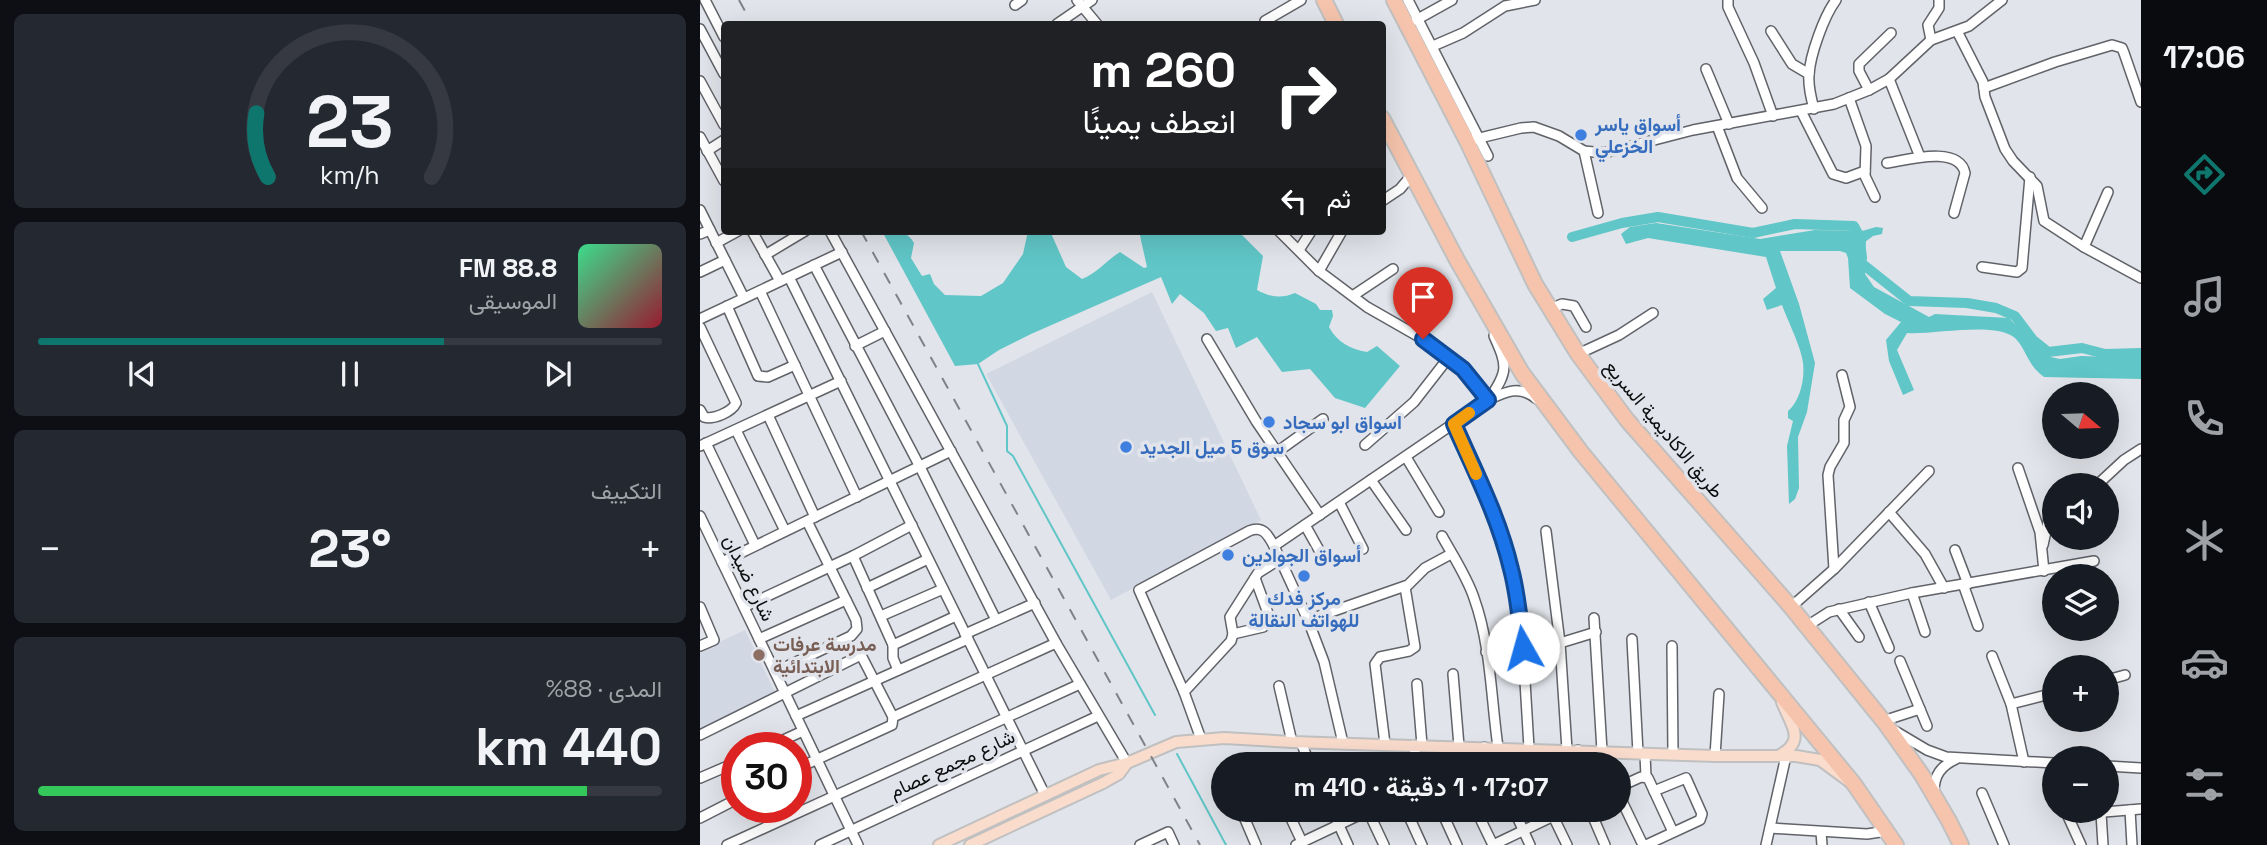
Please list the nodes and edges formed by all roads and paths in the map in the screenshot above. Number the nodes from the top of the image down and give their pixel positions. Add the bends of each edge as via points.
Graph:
1 (705, 0) edge
2 (1092, 0) edge
3 (1301, 0) edge
4 (1324, 0) edge
5 (1394, 0) edge
6 (1408, 0) edge
7 (1452, 0) edge
8 (1535, 0) edge
9 (1728, 0) edge
10 (1836, 0) edge
11 (1939, 0) edge
12 (2002, 0) edge
13 (1080, 3) edge
14 (1060, 21) edge
15 (1095, 21) edge
16 (1265, 21) edge
17 (1334, 21) edge
18 (1413, 21) junction
19 (700, 29) edge
20 (721, 31) edge
21 (1771, 31) dead end
22 (1956, 31) junction
23 (1891, 33) dead end
24 (1931, 40) junction
25 (1433, 46) junction
26 (721, 68) edge
27 (1706, 69) dead end
28 (1809, 74) junction
29 (1889, 79) junction
30 (700, 81) edge
31 (1984, 88) junction
32 (1869, 90) junction
33 (1849, 98) junction
34 (2141, 102) edge
35 (1814, 109) junction
36 (1801, 111) junction
37 (1773, 116) junction
38 (721, 120) edge
39 (1729, 124) junction
40 (1717, 126) junction
41 (700, 137) edge
42 (1473, 139) junction
43 (1388, 141) edge
44 (721, 142) edge
45 (707, 150) junction
46 (1584, 151) junction
47 (1488, 156) dead end
48 (1920, 157) junction
49 (1888, 163) dead end
50 (1865, 172) junction
51 (721, 176) edge
52 (1411, 176) junction
53 (2030, 177) junction
54 (2108, 192) dead end
55 (1874, 197) dead end
56 (1386, 199) edge
57 (1762, 208) dead end
58 (700, 210) edge
59 (1598, 213) dead end
60 (1954, 213) dead end
61 (710, 230) junction
62 (700, 234) edge
63 (731, 235) edge
64 (754, 235) edge
65 (793, 235) edge
66 (832, 235) edge
67 (1283, 235) edge
68 (1309, 235) edge
69 (1340, 235) edge
70 (716, 243) junction
71 (2084, 247) junction
72 (1298, 250) junction
73 (842, 252) junction
74 (765, 255) junction
75 (725, 260) junction
76 (814, 265) junction
77 (1982, 267) dead end
78 (1393, 269) dead end
79 (1319, 271) junction
80 (700, 272) edge
81 (789, 277) junction
82 (2141, 278) edge
83 (780, 281) junction
84 (760, 291) junction
85 (1354, 295) junction
86 (1476, 295) junction
87 (744, 298) junction
88 (727, 306) junction
89 (1550, 309) junction
90 (1653, 313) dead end
91 (700, 319) edge
92 (700, 327) edge
93 (1586, 327) dead end
94 (885, 331) junction
95 (1207, 339) dead end
96 (855, 346) junction
97 (1578, 354) junction
98 (1449, 358) junction
99 (795, 365) junction
100 (1842, 376) dead end
101 (841, 381) junction
102 (809, 396) junction
103 (1488, 400) junction
104 (700, 410) edge
105 (768, 415) junction
106 (1323, 419) dead end
107 (1559, 422) junction
108 (1454, 424) junction
109 (736, 429) junction
110 (703, 445) edge
111 (1365, 445) dead end
112 (2141, 449) edge
113 (951, 452) junction
114 (1277, 452) junction
115 (1406, 457) junction
116 (920, 467) junction
117 (2018, 468) dead end
118 (1929, 471) dead end
119 (2110, 473) edge
120 (1371, 480) junction
121 (890, 481) junction
122 (857, 497) junction
123 (1339, 502) junction
124 (1439, 512) dead end
125 (1889, 512) junction
126 (1320, 515) junction
127 (700, 516) edge
128 (811, 519) junction
129 (1305, 525) junction
130 (912, 526) junction
131 (1406, 530) dead end
132 (785, 531) junction
133 (1546, 531) dead end
134 (1442, 536) dead end
135 (755, 545) junction
136 (1274, 546) junction
137 (2042, 546) edge
138 (1363, 549) dead end
139 (1318, 550) dead end
140 (1955, 550) dead end
141 (1451, 554) junction
142 (853, 556) junction
143 (928, 559) junction
144 (1280, 559) junction
145 (2095, 561) dead end
146 (722, 562) junction
147 (2080, 564) edge
148 (830, 567) junction
149 (1834, 569) junction
150 (2042, 571) edge
151 (1255, 578) junction
152 (1966, 584) junction
153 (1405, 587) junction
154 (867, 588) junction
155 (1944, 588) junction
156 (943, 589) junction
157 (1912, 593) junction
158 (846, 600) junction
159 (1870, 602) junction
160 (1035, 603) junction
161 (700, 607) edge
162 (744, 607) junction
163 (1791, 607) junction
164 (1839, 609) junction
165 (956, 616) junction
166 (881, 617) junction
167 (1594, 618) dead end
168 (996, 620) junction
169 (1308, 620) junction
170 (1807, 626) junction
171 (1978, 626) dead end
172 (1596, 632) junction
173 (1925, 632) dead end
174 (1233, 634) junction
175 (966, 636) junction
176 (1858, 637) dead end
177 (759, 639) junction
178 (1632, 639) dead end
179 (1056, 643) junction
180 (1560, 643) junction
181 (893, 645) junction
182 (700, 646) edge
183 (1672, 646) dead end
184 (1523, 648) junction
185 (1889, 648) dead end
186 (1486, 652) junction
187 (1992, 656) dead end
188 (1900, 661) dead end
189 (898, 670) junction
190 (775, 672) junction
191 (1453, 674) dead end
192 (2125, 675) dead end
193 (986, 676) junction
194 (2119, 677) edge
195 (874, 681) junction
196 (1080, 684) junction
197 (1417, 684) dead end
198 (1279, 687) dead end
199 (1184, 692) junction
200 (785, 693) junction
201 (1719, 694) dead end
202 (1780, 695) junction
203 (2042, 696) edge
204 (2011, 704) junction
205 (1920, 709) junction
206 (796, 716) junction
207 (1098, 716) junction
208 (892, 717) junction
209 (1006, 717) junction
210 (1884, 722) junction
211 (1927, 726) dead end
212 (803, 732) edge
213 (700, 735) edge
214 (1200, 739) junction
215 (1296, 742) junction
216 (1343, 743) junction
217 (1385, 744) junction
218 (1417, 745) junction
219 (1459, 746) junction
220 (1485, 747) junction
221 (1497, 747) junction
222 (1529, 748) junction
223 (812, 749) edge
224 (1023, 750) junction
225 (1573, 750) junction
226 (1602, 751) junction
227 (1302, 752) edge
228 (1418, 752) edge
229 (1487, 752) edge
230 (1530, 752) edge
231 (1641, 753) junction
232 (1673, 754) junction
233 (1715, 756) junction
234 (1781, 756) junction
235 (817, 759) junction
236 (1956, 759) junction
237 (812, 761) edge
238 (2024, 762) junction
239 (1127, 763) junction
240 (2042, 763) edge
241 (2119, 767) edge
242 (2141, 768) edge
243 (721, 769) edge
244 (1646, 777) junction
245 (700, 778) edge
246 (1631, 783) edge
247 (1854, 784) junction
248 (1654, 791) junction
249 (1982, 793) dead end
250 (1045, 795) junction
251 (834, 796) junction
252 (1934, 796) junction
253 (721, 807) edge
254 (2141, 809) edge
255 (2130, 810) junction
256 (2119, 811) edge
257 (700, 818) edge
258 (1631, 819) edge
259 (1246, 822) edge
260 (1291, 822) edge
261 (1337, 822) edge
262 (1345, 822) edge
263 (1374, 822) edge
264 (1411, 822) edge
265 (1446, 822) edge
266 (1482, 822) edge
267 (1519, 822) edge
268 (1541, 822) edge
269 (1556, 822) edge
270 (1595, 822) edge
271 (2071, 823) edge
272 (2102, 823) edge
273 (1338, 825) junction
274 (1770, 828) junction
275 (851, 831) junction
276 (1523, 831) junction
277 (1887, 831) junction
278 (1673, 832) junction
279 (1821, 832) junction
280 (1299, 844) edge
281 (727, 845) edge
282 (820, 845) edge
283 (858, 845) edge
284 (939, 845) edge
285 (970, 845) edge
286 (1140, 845) edge
287 (1174, 845) edge
288 (1256, 845) edge
289 (1348, 845) edge
290 (1384, 845) edge
291 (1422, 845) edge
292 (1457, 845) edge
293 (1493, 845) edge
294 (1530, 845) edge
295 (1567, 845) edge
296 (1605, 845) edge
297 (1644, 845) edge
298 (1766, 845) edge
299 (1822, 845) edge
300 (1896, 845) edge
301 (1961, 845) edge
302 (2004, 845) edge
303 (2081, 845) edge
304 (2104, 845) edge
305 (2132, 845) edge

1 - 20 street
2 - 13 street
3 - 16 street
4 - 17 highway
5 - 18 highway, طريق الاكاديمية السريع
6 - 18 street
7 - 18 street
8 - 25 street via 1505,6
9 - 37 street
10 - 28 street
11 - 24 street via 1928,25
12 - 22 street
13 - 14 street
13 - 15 street
18 - 25 street
18 - 42 highway, طريق الاكاديمية السريع
19 - 26 street
21 - 28 street via 1788,59
22 - 24 street
22 - 31 street
23 - 32 street via 1860,62
24 - 29 street
25 - 42 street
27 - 39 street
28 - 35 street
29 - 32 street
29 - 48 street
30 - 38 street
31 - 34 street via 2112,44 2124,53
31 - 53 street via 2005,149
32 - 33 street
33 - 35 street
33 - 50 street via 1866,146
35 - 36 street
36 - 37 street
36 - 50 street via 1833,174 1846,178
37 - 39 street
39 - 40 street
40 - 46 street via 1604,153
40 - 57 street via 1737,178
41 - 45 street
42 - 46 street via 1534,127
42 - 47 street
42 - 89 highway, طريق الاكاديمية السريع
43 - 52 highway
44 - 45 street
45 - 51 street
46 - 59 street
48 - 49 street
48 - 60 street via 1947,157 1964,166
50 - 55 street
52 - 56 street
52 - 86 highway
53 - 71 street via 2037,186 2044,221
53 - 77 street via 2022,268 2017,272
54 - 71 street
58 - 61 street
61 - 62 street
61 - 70 street
63 - 70 street
64 - 74 street
65 - 74 street
66 - 73 street
67 - 72 street
68 - 72 street
69 - 79 street
70 - 75 street
71 - 82 street
72 - 79 street
73 - 76 street
73 - 94 street
74 - 83 street
75 - 80 street
75 - 87 street
76 - 81 street
76 - 96 street
78 - 85 street
79 - 85 street
81 - 83 street
81 - 101 street
83 - 84 street
84 - 87 street
84 - 99 street
85 - 98 street
86 - 103 street via 1505,365
86 - 107 highway via 1522,373
87 - 88 street
88 - 91 street
88 - 99 street via 758,376 768,377
89 - 93 street via 1574,306
89 - 97 highway, طريق الاكاديمية السريع
90 - 97 street
92 - 104 street via 736,403 732,410 710,419
94 - 96 street
94 - 113 street
95 - 114 street
96 - 116 street
97 - 163 highway, طريق الاكاديمية السريع via 1627,420
98 - 103 street
98 - 111 street via 1414,402
99 - 102 street
100 - 149 street via 1850,407 1844,419 1844,443 1828,475
101 - 102 street
101 - 121 street
102 - 105 street
102 - 122 street
103 - 107 street via 1521,390
103 - 108 street
105 - 109 street
105 - 128 street
106 - 114 street
107 - 202 highway
108 - 115 street
108 - 184 street via 1505,547 1517,594
109 - 110 street
109 - 132 street
110 - 135 street
112 - 119 street
113 - 116 street
113 - 160 street
114 - 126 street
115 - 120 street
115 - 124 street
116 - 121 street
116 - 168 street
117 - 137 street
118 - 125 street
120 - 123 street
120 - 131 street
121 - 122 street
121 - 130 street
122 - 128 street
123 - 126 street
123 - 138 street
125 - 149 street
125 - 155 street via 1919,547
126 - 129 street
127 - 146 street, شارع ضيدان
128 - 132 street
128 - 148 street
129 - 136 street
129 - 139 street
130 - 142 street
130 - 143 street
132 - 135 street
133 - 180 street
134 - 141 street
135 - 146 street
136 - 144 street
136 - 199 street via 1265,532 1254,529 1139,590
140 - 152 street
141 - 153 street via 1424,568
141 - 186 street via 1475,600
142 - 148 street
142 - 154 street
143 - 154 street
143 - 156 street
144 - 151 street
144 - 169 street
145 - 147 street
146 - 162 street, شارع ضيدان
148 - 158 street
148 - 162 street
149 - 163 street
150 - 152 street
151 - 174 street via 1230,617
151 - 174 street via 1269,623
152 - 155 street
152 - 171 street
153 - 169 street
153 - 217 street via 1415,647 1380,657 1375,664
154 - 166 street
155 - 157 street
156 - 165 street
156 - 166 street
157 - 159 street
157 - 173 street
158 - 177 street
158 - 190 street via 858,625 855,633
159 - 164 street
159 - 185 street
160 - 168 street
160 - 179 street
161 - 182 street via 714,640
162 - 177 street, شارع ضيدان
163 - 170 highway, طريق الاكاديمية السريع
164 - 170 street
164 - 176 street
165 - 175 street
165 - 181 street
166 - 181 street
167 - 172 street
168 - 175 street
169 - 216 street via 1330,681
170 - 210 highway, طريق الاكاديمية السريع
172 - 180 street
172 - 226 street
174 - 199 street
175 - 189 street
175 - 193 street
177 - 190 street, شارع ضيدان
178 - 231 street
179 - 193 street
179 - 196 street
180 - 184 street
180 - 225 street
181 - 189 street
183 - 232 street
184 - 186 street
184 - 222 street
186 - 221 street
187 - 204 street
188 - 205 street
189 - 195 street
190 - 200 street, شارع ضيدان
191 - 219 street
192 - 194 street
193 - 208 street
193 - 209 street
195 - 200 street via 858,655
195 - 206 street
195 - 208 street
196 - 207 street
196 - 209 street
197 - 218 street
198 - 215 street
199 - 214 street
200 - 206 street, شارع ضيدان
200 - 213 street
201 - 233 street
202 - 234 main road via 1795,734
202 - 247 highway
203 - 204 street
204 - 238 street
205 - 210 street
205 - 211 street
206 - 212 street, شارع ضيدان
207 - 224 street, شارع مجمع عصام
207 - 239 street
208 - 235 street via 890,727
209 - 224 street
209 - 251 street
210 - 236 street via 1927,750
210 - 252 highway, طريق الاكاديمية السريع
214 - 215 main road
214 - 239 main road via 1166,746
215 - 216 main road
215 - 227 street
216 - 217 main road
217 - 218 main road
218 - 219 main road
218 - 228 street
219 - 220 main road
220 - 221 main road
220 - 229 street
221 - 222 main road
222 - 225 main road
222 - 230 street
223 - 235 street, شارع ضيدان
224 - 250 street
224 - 275 street, شارع مجمع عصام
225 - 226 main road
226 - 231 main road
231 - 232 main road
231 - 244 street
232 - 233 main road
233 - 234 main road
234 - 247 main road via 1820,760
234 - 274 street
235 - 237 street
235 - 251 street, شارع ضيدان
236 - 238 street
236 - 252 street via 1939,771
238 - 240 street
239 - 250 main road via 1099,770
239 - 285 main road via 1103,783
241 - 242 street
243 - 245 street
244 - 246 street
244 - 248 street
247 - 277 highway
248 - 278 street
248 - 278 street via 1683,778 1689,782 1702,817
249 - 302 street
250 - 284 main road
251 - 275 street, شارع ضيدان
251 - 281 street
252 - 301 highway, طريق الاكاديمية السريع
253 - 257 street
254 - 255 street
255 - 256 street
255 - 305 street
258 - 297 street
259 - 288 street
260 - 280 street
261 - 273 street
262 - 273 street
263 - 290 street
264 - 291 street
265 - 292 street
266 - 293 street
267 - 276 street
268 - 276 street
269 - 295 street
270 - 296 street
271 - 303 street
272 - 304 street
273 - 280 street
273 - 289 street
274 - 279 street
274 - 298 street
275 - 282 street, شارع مجمع عصام
275 - 283 street, شارع ضيدان
276 - 293 street
276 - 294 street
277 - 279 street
277 - 300 highway
278 - 297 street
279 - 299 street
286 - 287 street via 1168,832

